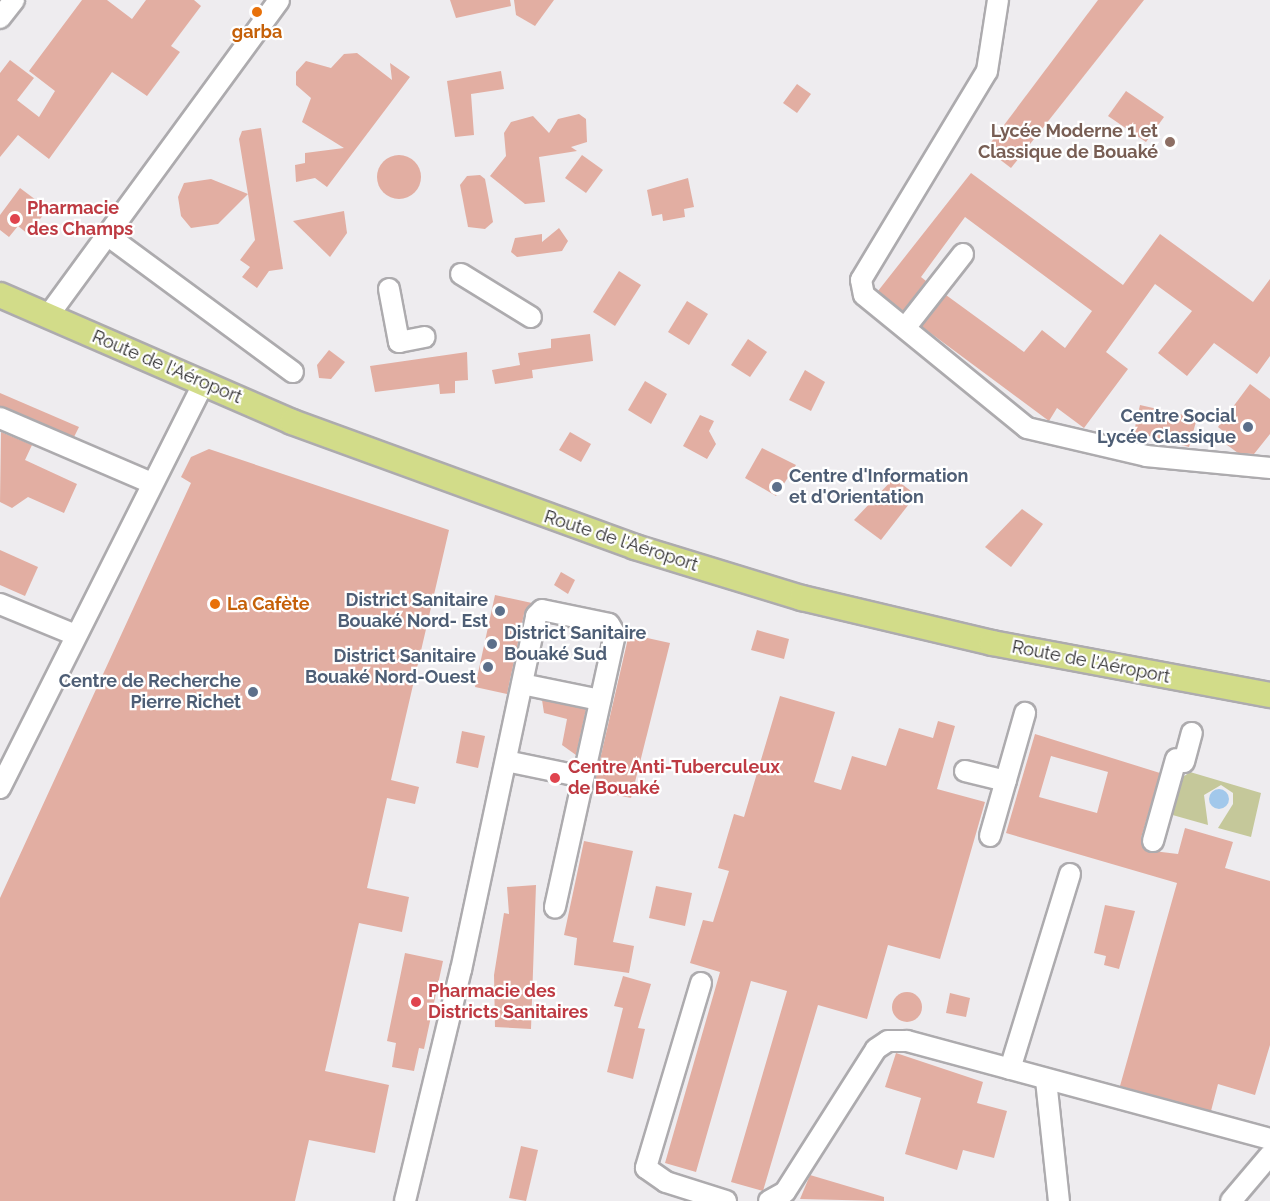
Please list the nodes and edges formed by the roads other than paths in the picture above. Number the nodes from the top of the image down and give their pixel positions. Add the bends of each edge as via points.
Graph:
1 (14, 0) edge
2 (279, 0) edge
3 (998, 0) edge
4 (0, 18) edge
5 (107, 235) junction
6 (963, 254) dead end
7 (461, 274) dead end
8 (389, 289) dead end
9 (0, 296) edge
10 (48, 316) junction
11 (531, 317) dead end
12 (905, 328) junction
13 (425, 337) dead end
14 (292, 372) dead end
15 (204, 382) junction
16 (0, 418) edge
17 (1270, 468) edge
18 (152, 483) junction
19 (2, 609) edge
20 (73, 634) junction
21 (522, 684) junction
22 (1270, 695) edge
23 (600, 700) junction
24 (1025, 713) dead end
25 (1192, 733) dead end
26 (506, 761) junction
27 (964, 771) dead end
28 (583, 777) junction
29 (1006, 781) junction
30 (0, 788) edge
31 (990, 836) dead end
32 (1153, 842) dead end
33 (1070, 874) dead end
34 (555, 908) dead end
35 (701, 983) dead end
36 (1010, 1069) junction
37 (1046, 1080) junction
38 (1270, 1140) edge
39 (1270, 1155) edge
40 (405, 1201) edge
41 (726, 1201) edge
42 (770, 1201) edge
43 (1059, 1201) edge
44 (1231, 1201) edge

1 - 4 street
2 - 5 street
3 - 12 street via 987,71 861,280 864,295
5 - 10 street
5 - 14 street
6 - 12 street
7 - 11 street
8 - 13 street via 399,342
9 - 10 main road, Route de l'Aéroport
10 - 15 main road, Route de l'Aéroport
12 - 17 street via 1027,428 1146,456
15 - 18 street
15 - 22 main road, Route de l'Aéroport via 446,482 802,598 992,643
16 - 18 street
18 - 20 street
19 - 20 street
20 - 30 street
21 - 23 street
21 - 23 street via 538,612 576,617 614,627
21 - 26 street
23 - 28 street
24 - 29 street
25 - 32 street
26 - 28 street
26 - 40 street
27 - 29 street
28 - 34 street
29 - 31 street
33 - 36 street
35 - 41 street via 646,1168 675,1186
36 - 37 street
36 - 42 street via 888,1041 876,1049 785,1192
37 - 38 street
37 - 43 street
39 - 44 street

